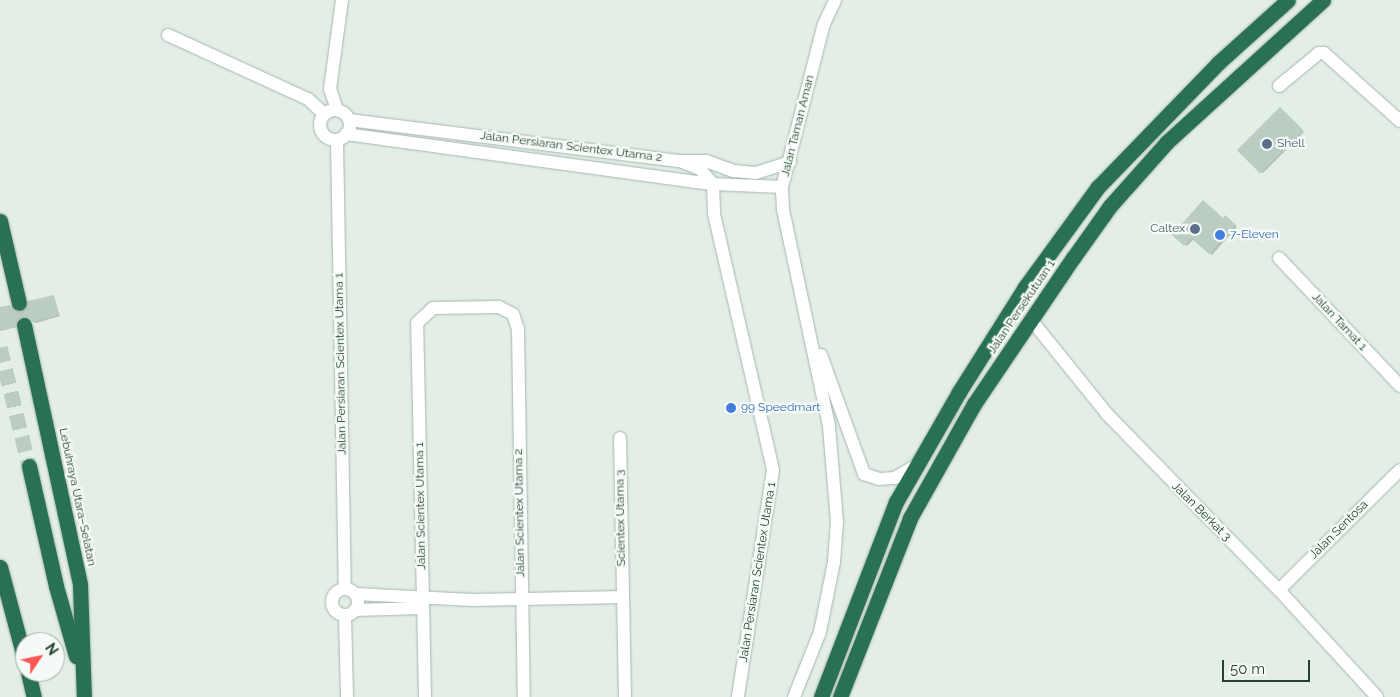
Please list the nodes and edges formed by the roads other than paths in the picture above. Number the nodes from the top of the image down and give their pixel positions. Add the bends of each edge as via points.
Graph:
1 (342, 0) edge
2 (835, 0) edge
3 (1288, 0) edge
4 (1323, 0) edge
5 (168, 35) dead end
6 (1279, 86) dead end
7 (337, 110) junction
8 (324, 114) junction
9 (349, 120) junction
10 (1400, 122) edge
11 (342, 137) junction
12 (680, 161) junction
13 (790, 162) junction
14 (713, 184) junction
15 (782, 187) junction
16 (0, 221) edge
17 (1279, 258) dead end
18 (19, 303) tunnel mouth
19 (806, 313) junction
20 (421, 316) joint
21 (1032, 322) junction
22 (24, 325) tunnel mouth
23 (1400, 386) edge
24 (620, 438) dead end
25 (920, 462) junction
26 (29, 466) tunnel mouth
27 (1400, 470) edge
28 (0, 566) edge
29 (1279, 590) junction
30 (350, 592) junction
31 (623, 597) junction
32 (521, 599) junction
33 (423, 604) junction
34 (350, 612) junction
35 (17, 632) edge
36 (82, 677) junction
37 (30, 682) edge
38 (34, 697) edge
39 (84, 697) edge
40 (347, 697) edge
41 (425, 697) edge
42 (524, 697) edge
43 (625, 697) edge
44 (738, 697) edge
45 (794, 697) edge
46 (821, 697) edge
47 (840, 697) edge
48 (1377, 697) edge

1 - 7 street via 330,89
2 - 13 street, Jalan Taman Aman via 818,46
3 - 25 highway, Jalan Persekutuan 1 via 1218,63 1098,187 1025,287 959,392
4 - 21 highway, Jalan Persekutuan 1 via 1167,142 1110,206
5 - 8 street via 308,99
6 - 10 street via 1319,53 1324,53
7 - 8 street
7 - 9 street
8 - 11 street via 320,122 323,133
9 - 11 street
9 - 12 street, Jalan Persiaran Scientex Utama 2
11 - 14 street, Jalan Persiaran Scientex Utama 2
11 - 30 street, Jalan Persiaran Scientex Utama 1
12 - 13 street, Jalan Persiaran Scientex Utama 2 via 706,161 734,171 756,172
12 - 14 street via 700,169
13 - 15 street, Jalan Taman Aman
14 - 15 street, Jalan Persiaran Scientex Utama 2
14 - 44 street, Jalan Persiaran Scientex Utama 1 via 714,214 773,470
15 - 19 street, Jalan Taman Aman via 783,209
16 - 18 highway
17 - 23 street, Jalan Tamat 1
19 - 25 street, Jalan Taman Aman via 864,474 895,478
19 - 45 street, Jalan Taman Aman via 829,426 837,522 834,562 820,632
20 - 32 street, Jalan Scientex Utama 2 via 433,308 499,307 513,314 518,329
20 - 33 street, Jalan Scientex Utama 1 via 417,333
21 - 29 street, Jalan Berkat 3 via 1107,414
21 - 47 highway, Jalan Persekutuan 1 via 974,404 910,518
22 - 36 highway, Lebuhraya Utara–Selatan via 80,585
24 - 31 street, Scientex Utama 3
25 - 46 highway, Jalan Persekutuan 1 via 896,502
26 - 36 highway, Lebuhraya Utara–Selatan via 56,586
27 - 29 street, Jalan Sentosa
28 - 35 highway
29 - 48 street, Jalan Berkat 3
30 - 33 street
30 - 34 street, Jalan Persiaran Scientex Utama 1 via 358,602
30 - 34 street, Jalan Persiaran Scientex Utama 1 via 336,592 332,604 337,612
31 - 32 street
31 - 43 street, Scientex Utama 3
32 - 33 street
32 - 42 street, Jalan Scientex Utama 2
33 - 34 street
33 - 41 street, Jalan Scientex Utama 1
34 - 40 street, Jalan Persiaran Scientex Utama 1
36 - 39 highway, Lebuhraya Utara–Selatan
37 - 38 highway

